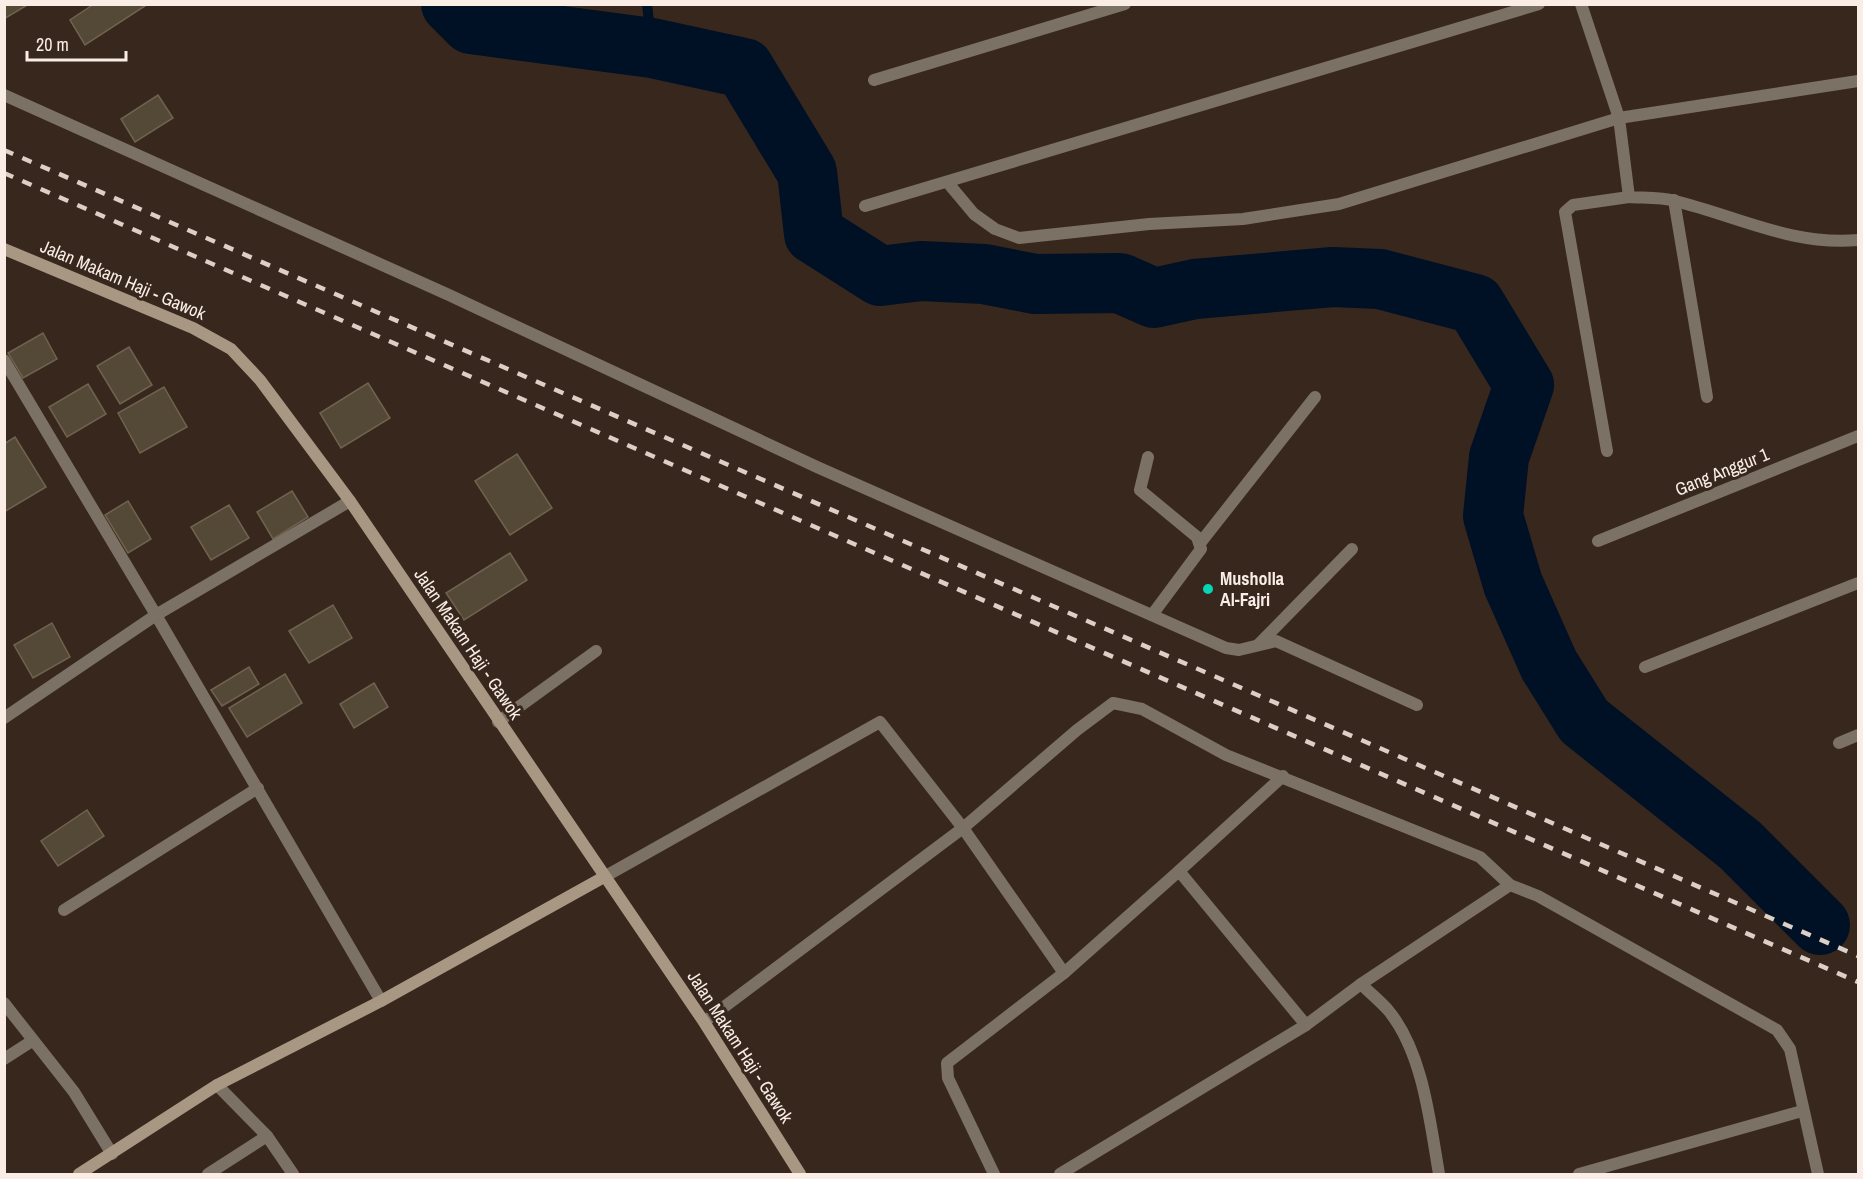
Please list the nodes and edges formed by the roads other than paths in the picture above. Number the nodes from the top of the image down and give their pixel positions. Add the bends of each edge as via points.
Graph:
1 (1125, 4) edge
2 (1539, 4) edge
3 (1581, 4) edge
4 (874, 80) dead end
5 (1858, 81) edge
6 (4, 95) edge
7 (1619, 118) junction
8 (948, 183) junction
9 (1629, 197) junction
10 (1674, 200) junction
11 (865, 206) dead end
12 (1858, 240) edge
13 (4, 249) edge
14 (4, 360) edge
15 (1315, 397) dead end
16 (1707, 397) dead end
17 (1858, 436) edge
18 (1607, 451) dead end
19 (1148, 457) dead end
20 (350, 501) junction
21 (1598, 541) dead end
22 (1201, 542) junction
23 (1352, 549) dead end
24 (1858, 584) edge
25 (156, 615) junction
26 (1152, 615) junction
27 (1257, 647) junction
28 (596, 651) dead end
29 (1645, 668) dead end
30 (1417, 705) dead end
31 (4, 718) edge
32 (498, 722) junction
33 (1858, 735) edge
34 (1839, 743) dead end
35 (1284, 776) junction
36 (258, 788) junction
37 (963, 828) junction
38 (1179, 871) junction
39 (604, 877) junction
40 (1510, 885) junction
41 (64, 910) dead end
42 (1064, 973) junction
43 (1361, 984) junction
44 (381, 1001) junction
45 (4, 1003) edge
46 (704, 1022) junction
47 (1306, 1025) junction
48 (32, 1041) junction
49 (4, 1059) edge
50 (217, 1085) junction
51 (1802, 1111) junction
52 (267, 1136) junction
53 (112, 1154) junction
54 (79, 1174) edge
55 (208, 1174) edge
56 (293, 1174) edge
57 (800, 1174) edge
58 (994, 1174) edge
59 (1060, 1174) edge
60 (1439, 1174) edge
61 (1579, 1174) edge
62 (1818, 1174) edge

1 - 4 street
2 - 8 street
3 - 7 street
5 - 7 street
6 - 26 street via 817,467
7 - 8 street via 1339,204 1243,219 1019,238 995,229 974,214
7 - 9 street
8 - 11 street
9 - 10 street
9 - 18 street via 1573,205 1565,212
10 - 12 street via 1757,227 1831,242
10 - 16 street
13 - 20 street, Jalan Makam Haji - Gawok via 193,328 231,349 260,380
14 - 25 street
15 - 22 street
17 - 21 street, Gang Anggur 1
19 - 22 street via 1140,490
20 - 25 street
20 - 32 street, Jalan Makam Haji - Gawok
22 - 26 street via 1201,549
23 - 27 street
24 - 29 street
25 - 31 street
25 - 36 street
26 - 27 street via 1226,648
27 - 30 street via 1276,641
28 - 32 street
32 - 39 street, Jalan Makam Haji - Gawok
33 - 34 street
35 - 37 street via 1226,755 1142,709 1113,703
35 - 38 street
35 - 40 street via 1480,857
36 - 41 street
36 - 44 street
37 - 39 street via 880,722
37 - 42 street
37 - 46 street
38 - 42 street
38 - 47 street
39 - 44 street
39 - 46 street, Jalan Makam Haji - Gawok
40 - 43 street
40 - 51 street via 1538,896 1777,1030 1790,1049
42 - 58 street via 947,1063 948,1078
43 - 47 street
43 - 60 street via 1389,1011 1403,1035 1426,1095
44 - 50 street
45 - 48 street
46 - 57 street, Jalan Makam Haji - Gawok
47 - 59 street
48 - 49 street
48 - 53 street via 74,1092
50 - 52 street
50 - 53 street
51 - 61 street
51 - 62 street
52 - 55 street
52 - 56 street
53 - 54 street

